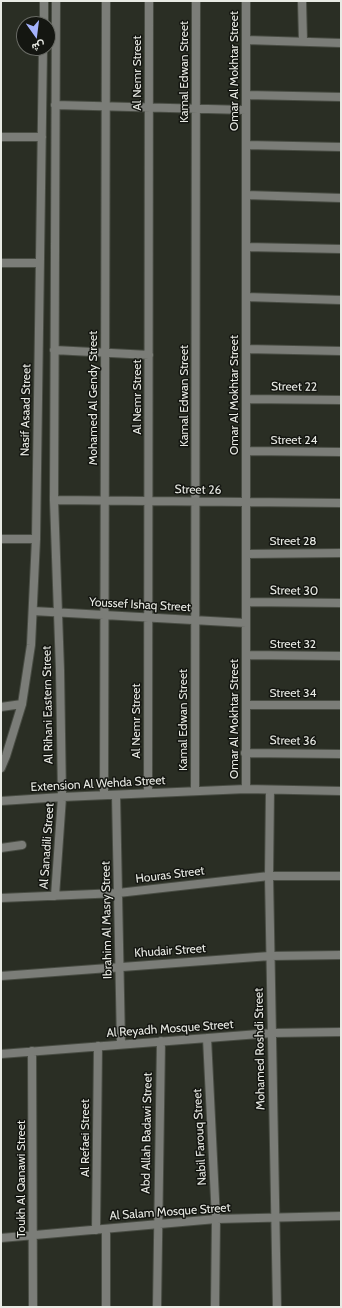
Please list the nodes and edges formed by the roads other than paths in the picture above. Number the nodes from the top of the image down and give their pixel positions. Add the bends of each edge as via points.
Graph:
1 (44, 1) edge
2 (56, 1) edge
3 (106, 1) edge
4 (149, 1) edge
5 (196, 1) edge
6 (246, 1) edge
7 (302, 1) edge
8 (44, 16) edge
9 (246, 40) junction
10 (302, 41) junction
11 (341, 43) edge
12 (43, 56) edge
13 (246, 95) junction
14 (341, 97) edge
15 (55, 105) junction
16 (106, 107) junction
17 (149, 108) junction
18 (196, 109) junction
19 (246, 110) junction
20 (1, 136) edge
21 (42, 137) junction
22 (246, 145) junction
23 (341, 147) edge
24 (246, 195) junction
25 (341, 198) edge
26 (246, 247) junction
27 (341, 249) edge
28 (1, 263) edge
29 (40, 263) junction
30 (246, 297) junction
31 (341, 300) edge
32 (54, 350) junction
33 (246, 350) junction
34 (341, 351) edge
35 (105, 353) junction
36 (149, 355) junction
37 (246, 399) junction
38 (341, 400) edge
39 (246, 451) junction
40 (341, 452) edge
41 (54, 500) junction
42 (105, 501) junction
43 (148, 502) junction
44 (196, 502) junction
45 (246, 503) junction
46 (341, 503) edge
47 (1, 539) edge
48 (36, 539) junction
49 (341, 553) edge
50 (246, 554) junction
51 (246, 602) junction
52 (341, 604) edge
53 (33, 611) junction
54 (58, 612) junction
55 (105, 615) junction
56 (148, 618) junction
57 (196, 620) junction
58 (246, 623) junction
59 (246, 655) junction
60 (341, 656) edge
61 (22, 704) junction
62 (246, 705) junction
63 (341, 705) edge
64 (1, 707) edge
65 (246, 752) junction
66 (341, 754) edge
67 (1, 768) edge
68 (246, 789) junction
69 (270, 790) junction
70 (195, 791) junction
71 (341, 791) edge
72 (148, 793) junction
73 (104, 795) junction
74 (116, 795) junction
75 (62, 797) junction
76 (1, 801) edge
77 (22, 845) dead end
78 (1, 848) edge
79 (269, 876) junction
80 (341, 876) edge
81 (118, 893) junction
82 (55, 896) junction
83 (1, 898) edge
84 (341, 955) edge
85 (270, 956) junction
86 (120, 967) junction
87 (1, 976) edge
88 (341, 1032) edge
89 (272, 1033) junction
90 (207, 1038) junction
91 (161, 1042) junction
92 (121, 1044) junction
93 (98, 1046) junction
94 (32, 1051) junction
95 (1, 1054) edge
96 (341, 1216) edge
97 (276, 1218) junction
98 (216, 1219) junction
99 (157, 1224) junction
100 (106, 1229) junction
101 (96, 1230) junction
102 (33, 1236) junction
103 (1, 1238) edge
104 (33, 1307) edge
105 (106, 1307) edge
106 (157, 1307) edge
107 (215, 1307) edge
108 (277, 1307) edge

1 - 8 street
2 - 15 street
3 - 16 street, Mohamed Al Gendy Street
4 - 17 street, Al Nemr Street
5 - 18 street, Kamal Edwan Street
6 - 9 street, Omar Al Mokhtar Street
7 - 10 street
9 - 10 street
9 - 13 street, Omar Al Mokhtar Street
10 - 11 street
12 - 21 street, Nasif Asaad Street
13 - 14 street
13 - 19 street, Omar Al Mokhtar Street
15 - 16 street
15 - 32 street
16 - 17 street
16 - 35 street, Mohamed Al Gendy Street
17 - 18 street
17 - 36 street, Al Nemr Street
18 - 19 street
18 - 44 street, Kamal Edwan Street
19 - 22 street, Omar Al Mokhtar Street
20 - 21 street
21 - 29 street, Nasif Asaad Street
22 - 23 street
22 - 24 street, Omar Al Mokhtar Street
24 - 25 street
24 - 26 street, Omar Al Mokhtar Street
26 - 27 street
26 - 30 street, Omar Al Mokhtar Street
28 - 29 street
29 - 48 street, Nasif Asaad Street
30 - 31 street
30 - 33 street, Omar Al Mokhtar Street
32 - 35 street
32 - 41 street
33 - 34 street
33 - 37 street, Omar Al Mokhtar Street
35 - 36 street
35 - 42 street, Mohamed Al Gendy Street
36 - 43 street, Al Nemr Street
37 - 38 street, Street 22
37 - 39 street, Omar Al Mokhtar Street
39 - 40 street, Street 24
39 - 45 street, Omar Al Mokhtar Street
41 - 42 street, Street 26
41 - 54 street
42 - 43 street, Street 26
42 - 55 street, Mohamed Al Gendy Street
43 - 44 street, Street 26
43 - 56 street, Al Nemr Street
44 - 45 street, Street 26
44 - 57 street, Kamal Edwan Street
45 - 46 street, Street 26
45 - 50 street, Omar Al Mokhtar Street
47 - 48 street
48 - 53 street, Nasif Asaad Street
49 - 50 street, Street 28
50 - 51 street, Omar Al Mokhtar Street
51 - 52 street, Street 30
51 - 58 street, Omar Al Mokhtar Street
53 - 54 street, Youssef Ishaq Street
53 - 61 street, Nasif Asaad Street via 31,645
54 - 55 street, Youssef Ishaq Street
54 - 75 street, Al Rihani Eastern Street
55 - 56 street, Youssef Ishaq Street
55 - 73 street, Mohamed Al Gendy Street
56 - 57 street, Youssef Ishaq Street
56 - 72 street, Al Nemr Street
57 - 58 street, Youssef Ishaq Street
57 - 70 street, Kamal Edwan Street
58 - 59 street, Omar Al Mokhtar Street
59 - 60 street, Street 32
59 - 62 street, Omar Al Mokhtar Street
61 - 64 street
61 - 67 street, Nasif Asaad Street
62 - 63 street, Street 34
62 - 65 street, Omar Al Mokhtar Street
65 - 66 street, Street 36
65 - 68 street, Omar Al Mokhtar Street
68 - 69 street, Extension Al Wehda Street
68 - 70 street, Extension Al Wehda Street
69 - 71 street, Extension Al Wehda Street
69 - 79 street, Mohamed Roshdi Street
70 - 72 street, Extension Al Wehda Street
72 - 74 street, Extension Al Wehda Street
73 - 74 street, Extension Al Wehda Street
73 - 75 street, Extension Al Wehda Street
74 - 81 street, Ibrahim Al Masry Street
75 - 76 street, Extension Al Wehda Street
75 - 82 street, Al Sanadili Street
77 - 78 street
79 - 80 street, Houras Street
79 - 81 street, Houras Street
79 - 85 street, Mohamed Roshdi Street
81 - 82 street, Houras Street
81 - 86 street, Ibrahim Al Masry Street
82 - 83 street, Houras Street
84 - 85 street, Khudair Street
85 - 86 street, Khudair Street
85 - 89 street, Mohamed Roshdi Street
86 - 87 street, Khudair Street
86 - 92 street, Ibrahim Al Masry Street
88 - 89 street, Al Reyadh Mosque Street
89 - 90 street, Al Reyadh Mosque Street
89 - 97 street, Mohamed Roshdi Street
90 - 91 street, Al Reyadh Mosque Street
90 - 98 street, Nabil Farouq Street
91 - 92 street, Al Reyadh Mosque Street
91 - 99 street, Abd Allah Badawi Street
92 - 93 street, Al Reyadh Mosque Street
93 - 94 street, Al Reyadh Mosque Street
93 - 101 street, Al Refaei Street
94 - 95 street, Al Reyadh Mosque Street
94 - 102 street, Toukh Al Qanawi Street
96 - 97 street, Al Salam Mosque Street
97 - 98 street, Al Salam Mosque Street
97 - 108 street, Mohamed Roshdi Street
98 - 99 street, Al Salam Mosque Street
98 - 107 street, Nabil Farouq Street
99 - 100 street, Al Salam Mosque Street
99 - 106 street, Abd Allah Badawi Street
100 - 101 street, Al Salam Mosque Street
100 - 105 street
101 - 102 street, Al Salam Mosque Street
102 - 103 street, Al Salam Mosque Street
102 - 104 street, Toukh Al Qanawi Street

